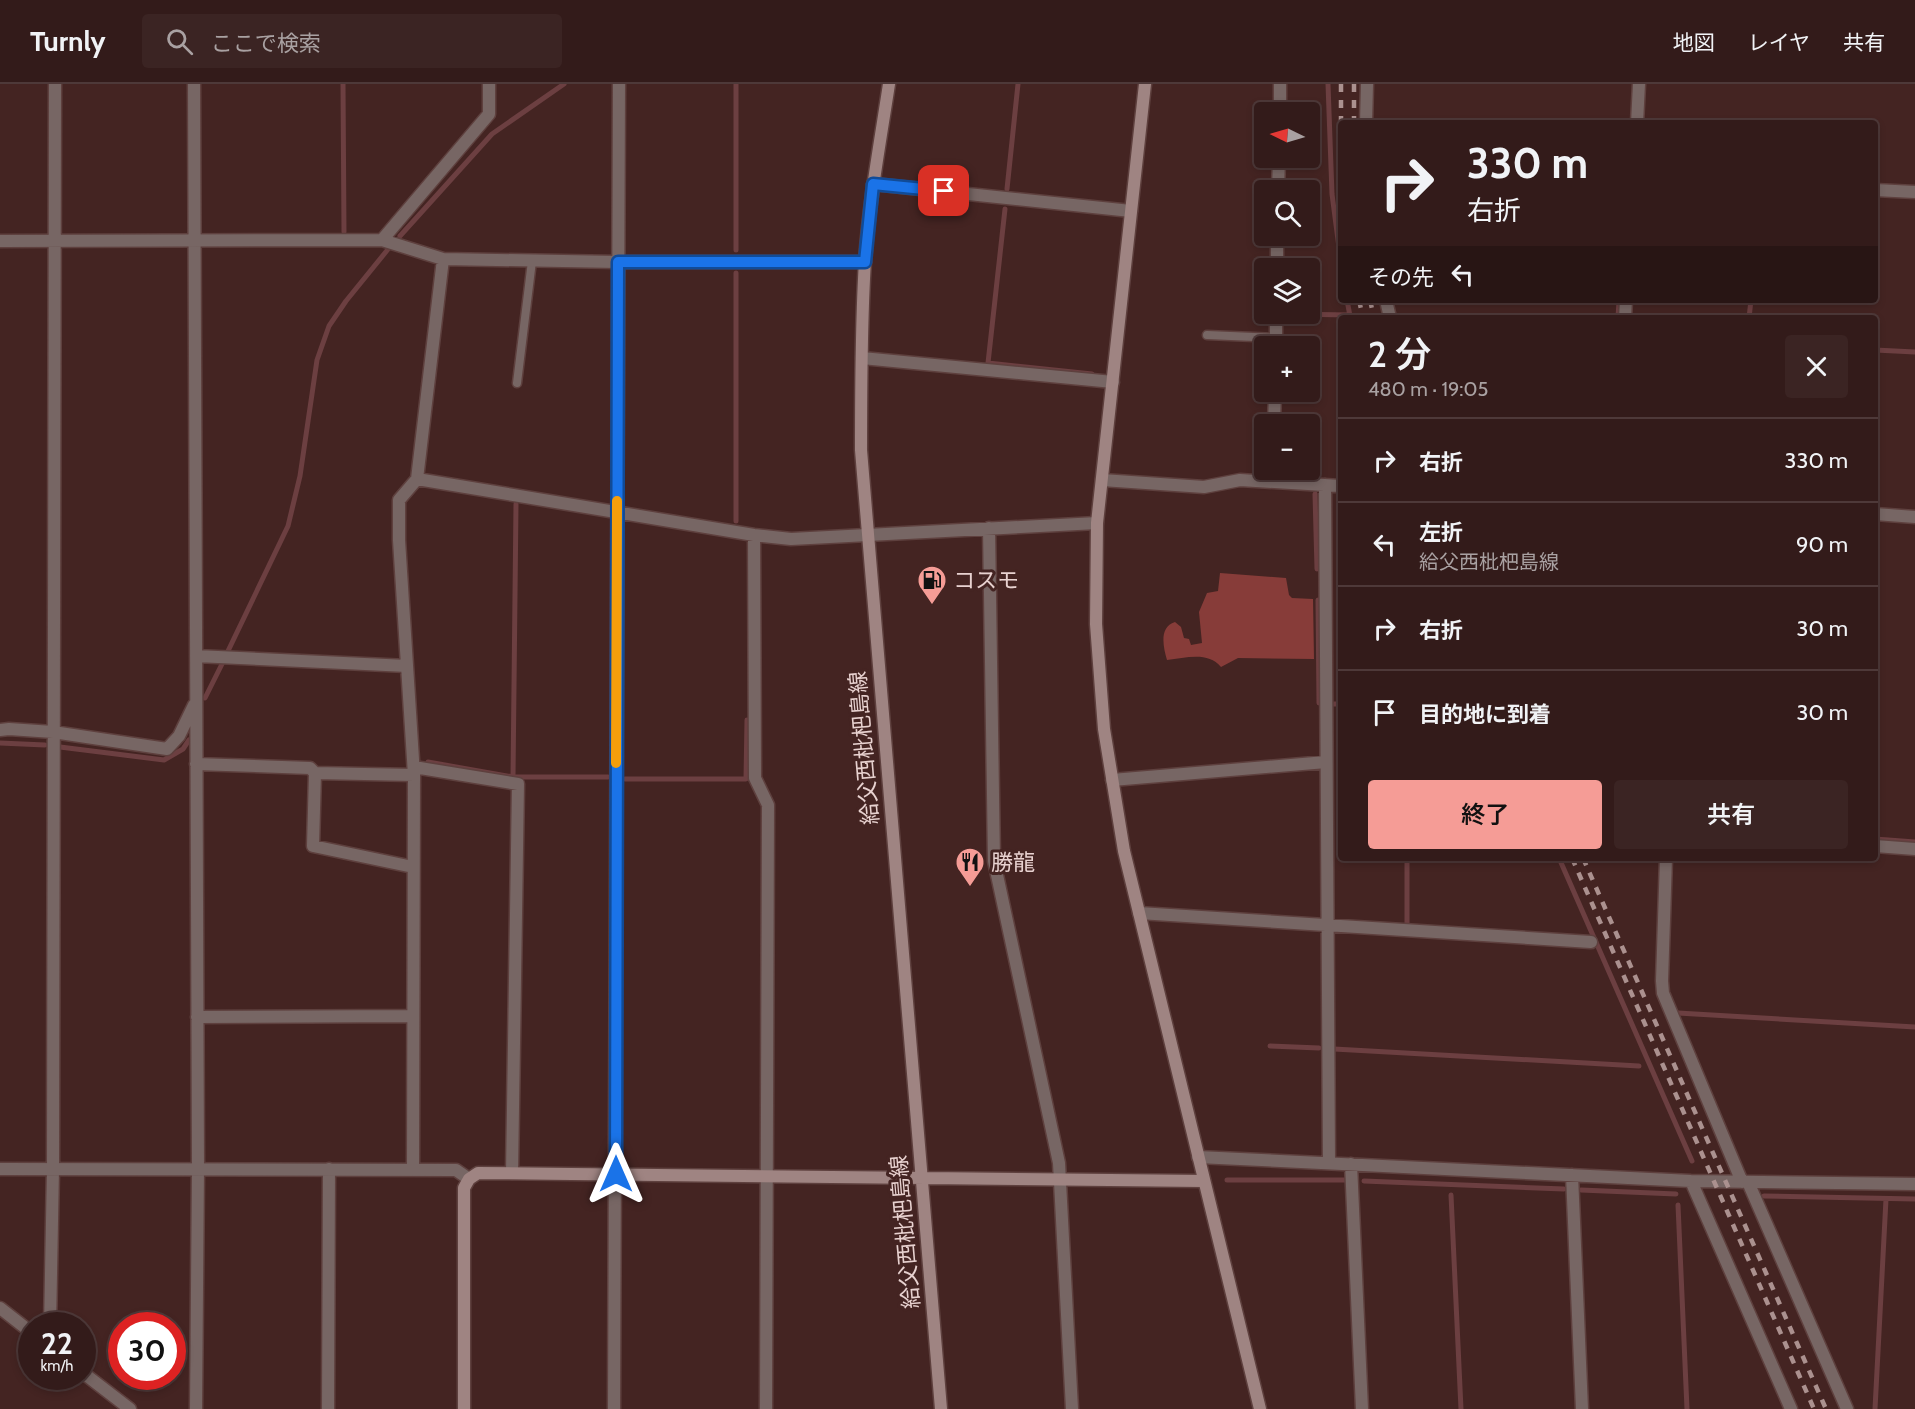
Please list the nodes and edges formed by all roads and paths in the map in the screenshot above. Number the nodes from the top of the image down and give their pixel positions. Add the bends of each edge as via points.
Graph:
1 (55, 84) edge
2 (194, 84) edge
3 (489, 84) edge
4 (619, 84) edge
5 (889, 84) edge
6 (1145, 84) edge
7 (1280, 84) edge
8 (1367, 84) edge
9 (1639, 84) edge
10 (1280, 102) edge
11 (1366, 120) edge
12 (1637, 120) edge
13 (873, 184) junction
14 (1878, 190) edge
15 (1915, 192) edge
16 (1131, 211) junction
17 (194, 240) junction
18 (382, 240) junction
19 (0, 241) edge
20 (56, 242) junction
21 (443, 259) junction
22 (532, 261) junction
23 (618, 262) junction
24 (865, 262) junction
25 (1207, 335) dead end
26 (1254, 340) edge
27 (862, 358) junction
28 (1113, 382) junction
29 (517, 383) dead end
30 (417, 478) junction
31 (1254, 478) edge
32 (1102, 480) junction
33 (1300, 480) edge
34 (1325, 485) junction
35 (1338, 486) edge
36 (617, 512) junction
37 (1878, 514) edge
38 (1915, 517) edge
39 (1097, 523) junction
40 (989, 528) junction
41 (754, 535) junction
42 (867, 536) junction
43 (196, 656) junction
44 (407, 666) junction
45 (196, 700) junction
46 (0, 730) edge
47 (53, 732) junction
48 (1326, 762) junction
49 (196, 764) junction
50 (414, 771) junction
51 (315, 773) junction
52 (1112, 780) junction
53 (1878, 846) edge
54 (1915, 849) edge
55 (1666, 861) edge
56 (413, 867) junction
57 (1139, 913) junction
58 (1327, 925) junction
59 (1591, 942) dead end
60 (413, 1016) junction
61 (197, 1017) junction
62 (1198, 1157) junction
63 (1329, 1163) junction
64 (1351, 1164) junction
65 (198, 1168) junction
66 (0, 1169) edge
67 (53, 1169) junction
68 (329, 1169) junction
69 (413, 1170) junction
70 (512, 1173) junction
71 (616, 1174) junction
72 (1572, 1175) junction
73 (766, 1176) junction
74 (469, 1179) junction
75 (921, 1179) junction
76 (1060, 1180) junction
77 (1203, 1181) junction
78 (1691, 1181) junction
79 (1745, 1182) junction
80 (1915, 1184) edge
81 (0, 1308) edge
82 (50, 1312) edge
83 (18, 1322) edge
84 (96, 1383) edge
85 (130, 1409) edge
86 (196, 1409) edge
87 (328, 1409) edge
88 (464, 1409) edge
89 (614, 1409) edge
90 (766, 1409) edge
91 (941, 1409) edge
92 (1072, 1409) edge
93 (1260, 1409) edge
94 (1362, 1409) edge
95 (1582, 1409) edge
96 (1791, 1409) edge
97 (1847, 1409) edge

1 - 20 street
2 - 17 street
3 - 18 street via 489,114
4 - 23 street
5 - 13 street, 給父西枇杷島線
6 - 16 street
7 - 10 street
8 - 11 street
9 - 12 street
13 - 16 street
13 - 24 street, 給父西枇杷島線
14 - 15 street
16 - 28 street
17 - 18 street
17 - 20 street
17 - 43 street
18 - 21 street
19 - 20 street
20 - 47 street
21 - 22 street
21 - 30 street
22 - 23 street
22 - 29 lane
23 - 24 street
23 - 36 street
24 - 27 street, 給父西枇杷島線
25 - 26 lane
27 - 28 street
27 - 42 street, 給父西枇杷島線 via 861,450
28 - 32 street
30 - 36 street
30 - 44 street via 399,500
31 - 32 street via 1204,487
32 - 39 street
33 - 34 street
34 - 35 street
34 - 48 street
36 - 41 street
36 - 71 street
37 - 38 street
39 - 40 street
39 - 52 street via 1096,624
40 - 42 street
40 - 76 street via 994,861
41 - 42 street via 791,539
41 - 73 street via 755,778 768,805
42 - 75 street, 給父西枇杷島線
43 - 44 street
43 - 45 street
44 - 50 street
45 - 47 street via 179,736 167,749
45 - 49 street
46 - 47 street
47 - 67 street
48 - 52 street
48 - 58 street
49 - 51 street via 310,768
49 - 61 street
50 - 51 street
50 - 56 street
50 - 70 street via 518,784
51 - 56 street via 313,846
52 - 57 street
53 - 54 street
55 - 79 street via 1663,993
56 - 60 street
57 - 58 street
57 - 62 street
58 - 59 street
58 - 63 street
60 - 61 street
60 - 69 street
61 - 65 street
62 - 63 street
62 - 77 street
63 - 64 street
64 - 72 street
64 - 94 street
65 - 67 street
65 - 68 street
65 - 86 street
66 - 67 street
67 - 82 street
68 - 69 street
68 - 87 street
69 - 74 street via 456,1170
70 - 71 street
70 - 74 street via 477,1173
71 - 73 street
71 - 89 street
72 - 78 street
72 - 95 street
73 - 75 street
73 - 90 street
74 - 88 street via 464,1188
75 - 76 street
75 - 91 street, 給父西枇杷島線
76 - 77 street
76 - 92 street
77 - 93 street
78 - 79 street
78 - 96 street
79 - 80 street
79 - 97 street
81 - 83 street
84 - 85 street

